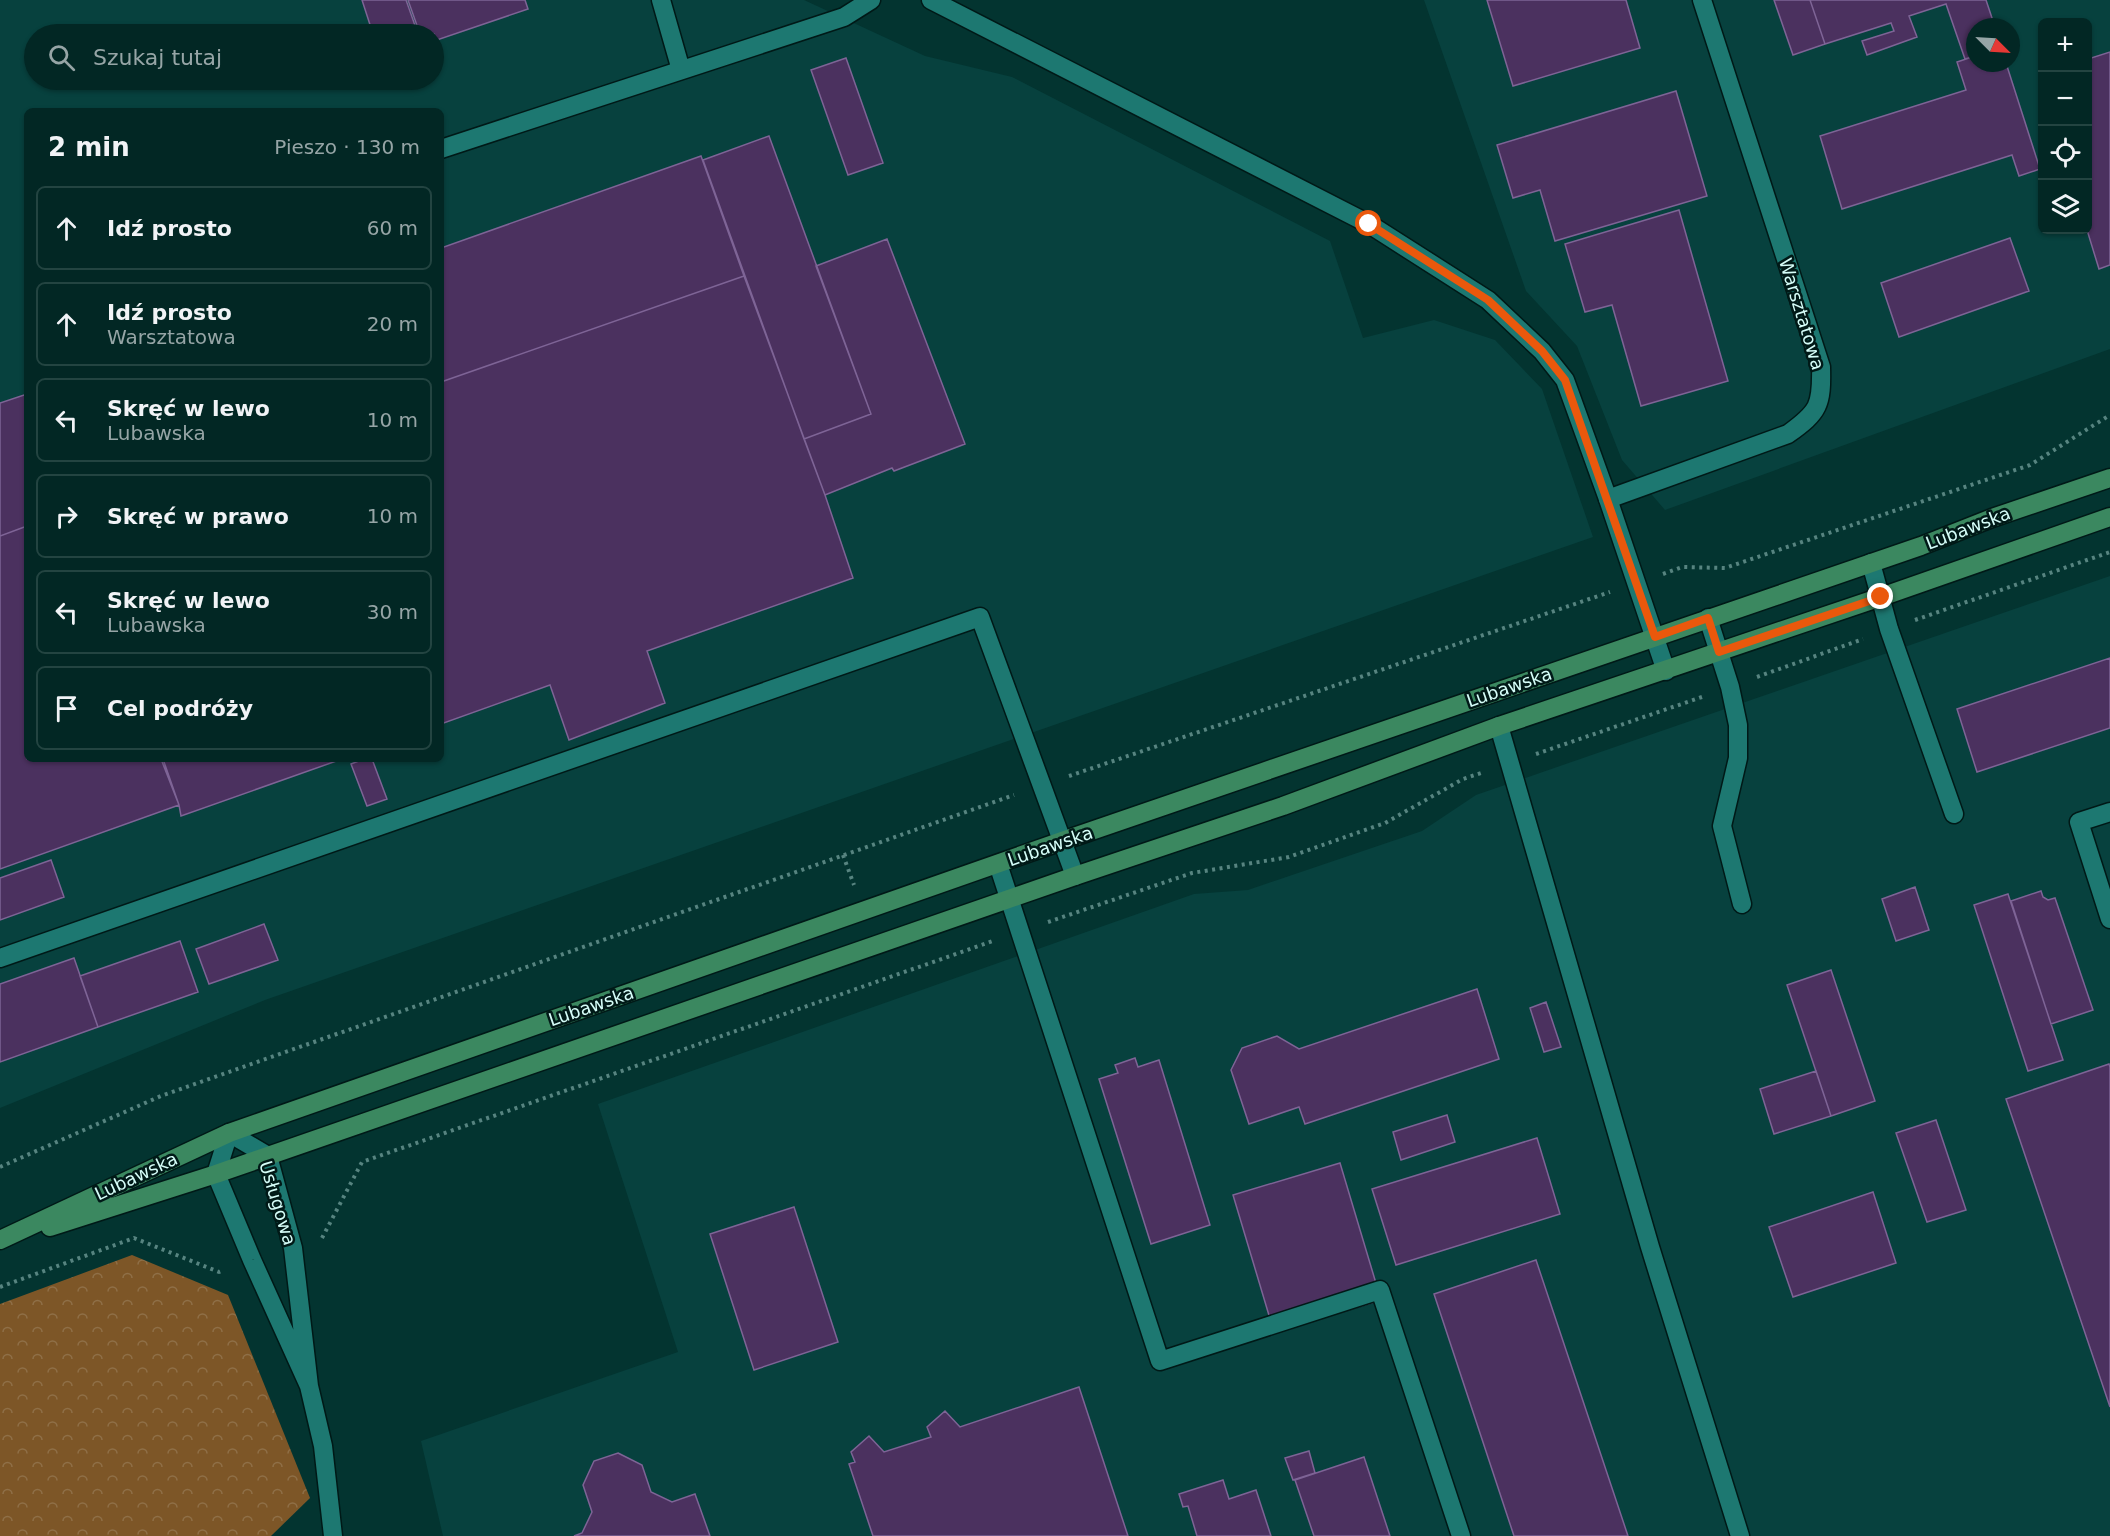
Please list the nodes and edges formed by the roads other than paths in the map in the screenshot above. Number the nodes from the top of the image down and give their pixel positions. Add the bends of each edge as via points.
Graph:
1 (661, 0) edge
2 (871, 0) edge
3 (932, 0) edge
4 (1702, 0) edge
5 (681, 70) junction
6 (444, 148) edge
7 (2110, 478) edge
8 (1608, 499) junction
9 (2110, 517) edge
10 (1871, 562) junction
11 (1881, 597) junction
12 (1708, 618) junction
13 (1655, 637) junction
14 (1719, 652) junction
15 (1666, 671) junction
16 (1499, 726) junction
17 (2110, 812) edge
18 (1954, 814) dead end
19 (1062, 840) junction
20 (998, 864) junction
21 (1075, 876) junction
22 (1009, 899) junction
23 (1742, 904) dead end
24 (2110, 919) edge
25 (0, 958) edge
26 (229, 1132) junction
27 (268, 1156) junction
28 (216, 1174) junction
29 (0, 1241) edge
30 (309, 1386) junction
31 (333, 1536) edge
32 (1461, 1536) edge
33 (1740, 1536) edge

1 - 5 street
2 - 5 street via 844,17
3 - 8 street via 1369,224 1488,300 1542,351 1565,380
4 - 8 street, Warsztatowa via 1821,367 1821,394 1810,418 1788,434
5 - 6 street
7 - 10 main road, Lubawska
8 - 13 street
9 - 11 main road, Lubawska
10 - 11 street
10 - 12 main road, Lubawska
11 - 14 main road, Lubawska
11 - 18 street
12 - 13 main road, Lubawska
12 - 14 street
13 - 15 street
13 - 19 main road, Lubawska
14 - 15 main road, Lubawska
14 - 23 street via 1738,725 1738,758 1722,826
15 - 16 main road, Lubawska
16 - 21 main road, Lubawska via 1283,806
16 - 33 street via 1650,1247
17 - 24 street via 2079,822
19 - 20 main road, Lubawska
19 - 21 street
19 - 25 street via 980,617
20 - 22 street
20 - 26 main road, Lubawska
21 - 22 main road, Lubawska
22 - 27 main road, Lubawska
22 - 32 street via 1160,1361 1380,1290
26 - 27 street, Usługowa
26 - 28 street
26 - 29 main road, Lubawska
27 - 28 main road, Lubawska
27 - 30 street, Usługowa via 293,1248
28 - 29 main road, Lubawska
28 - 30 street, Usługowa
30 - 31 street, Usługowa via 323,1446

